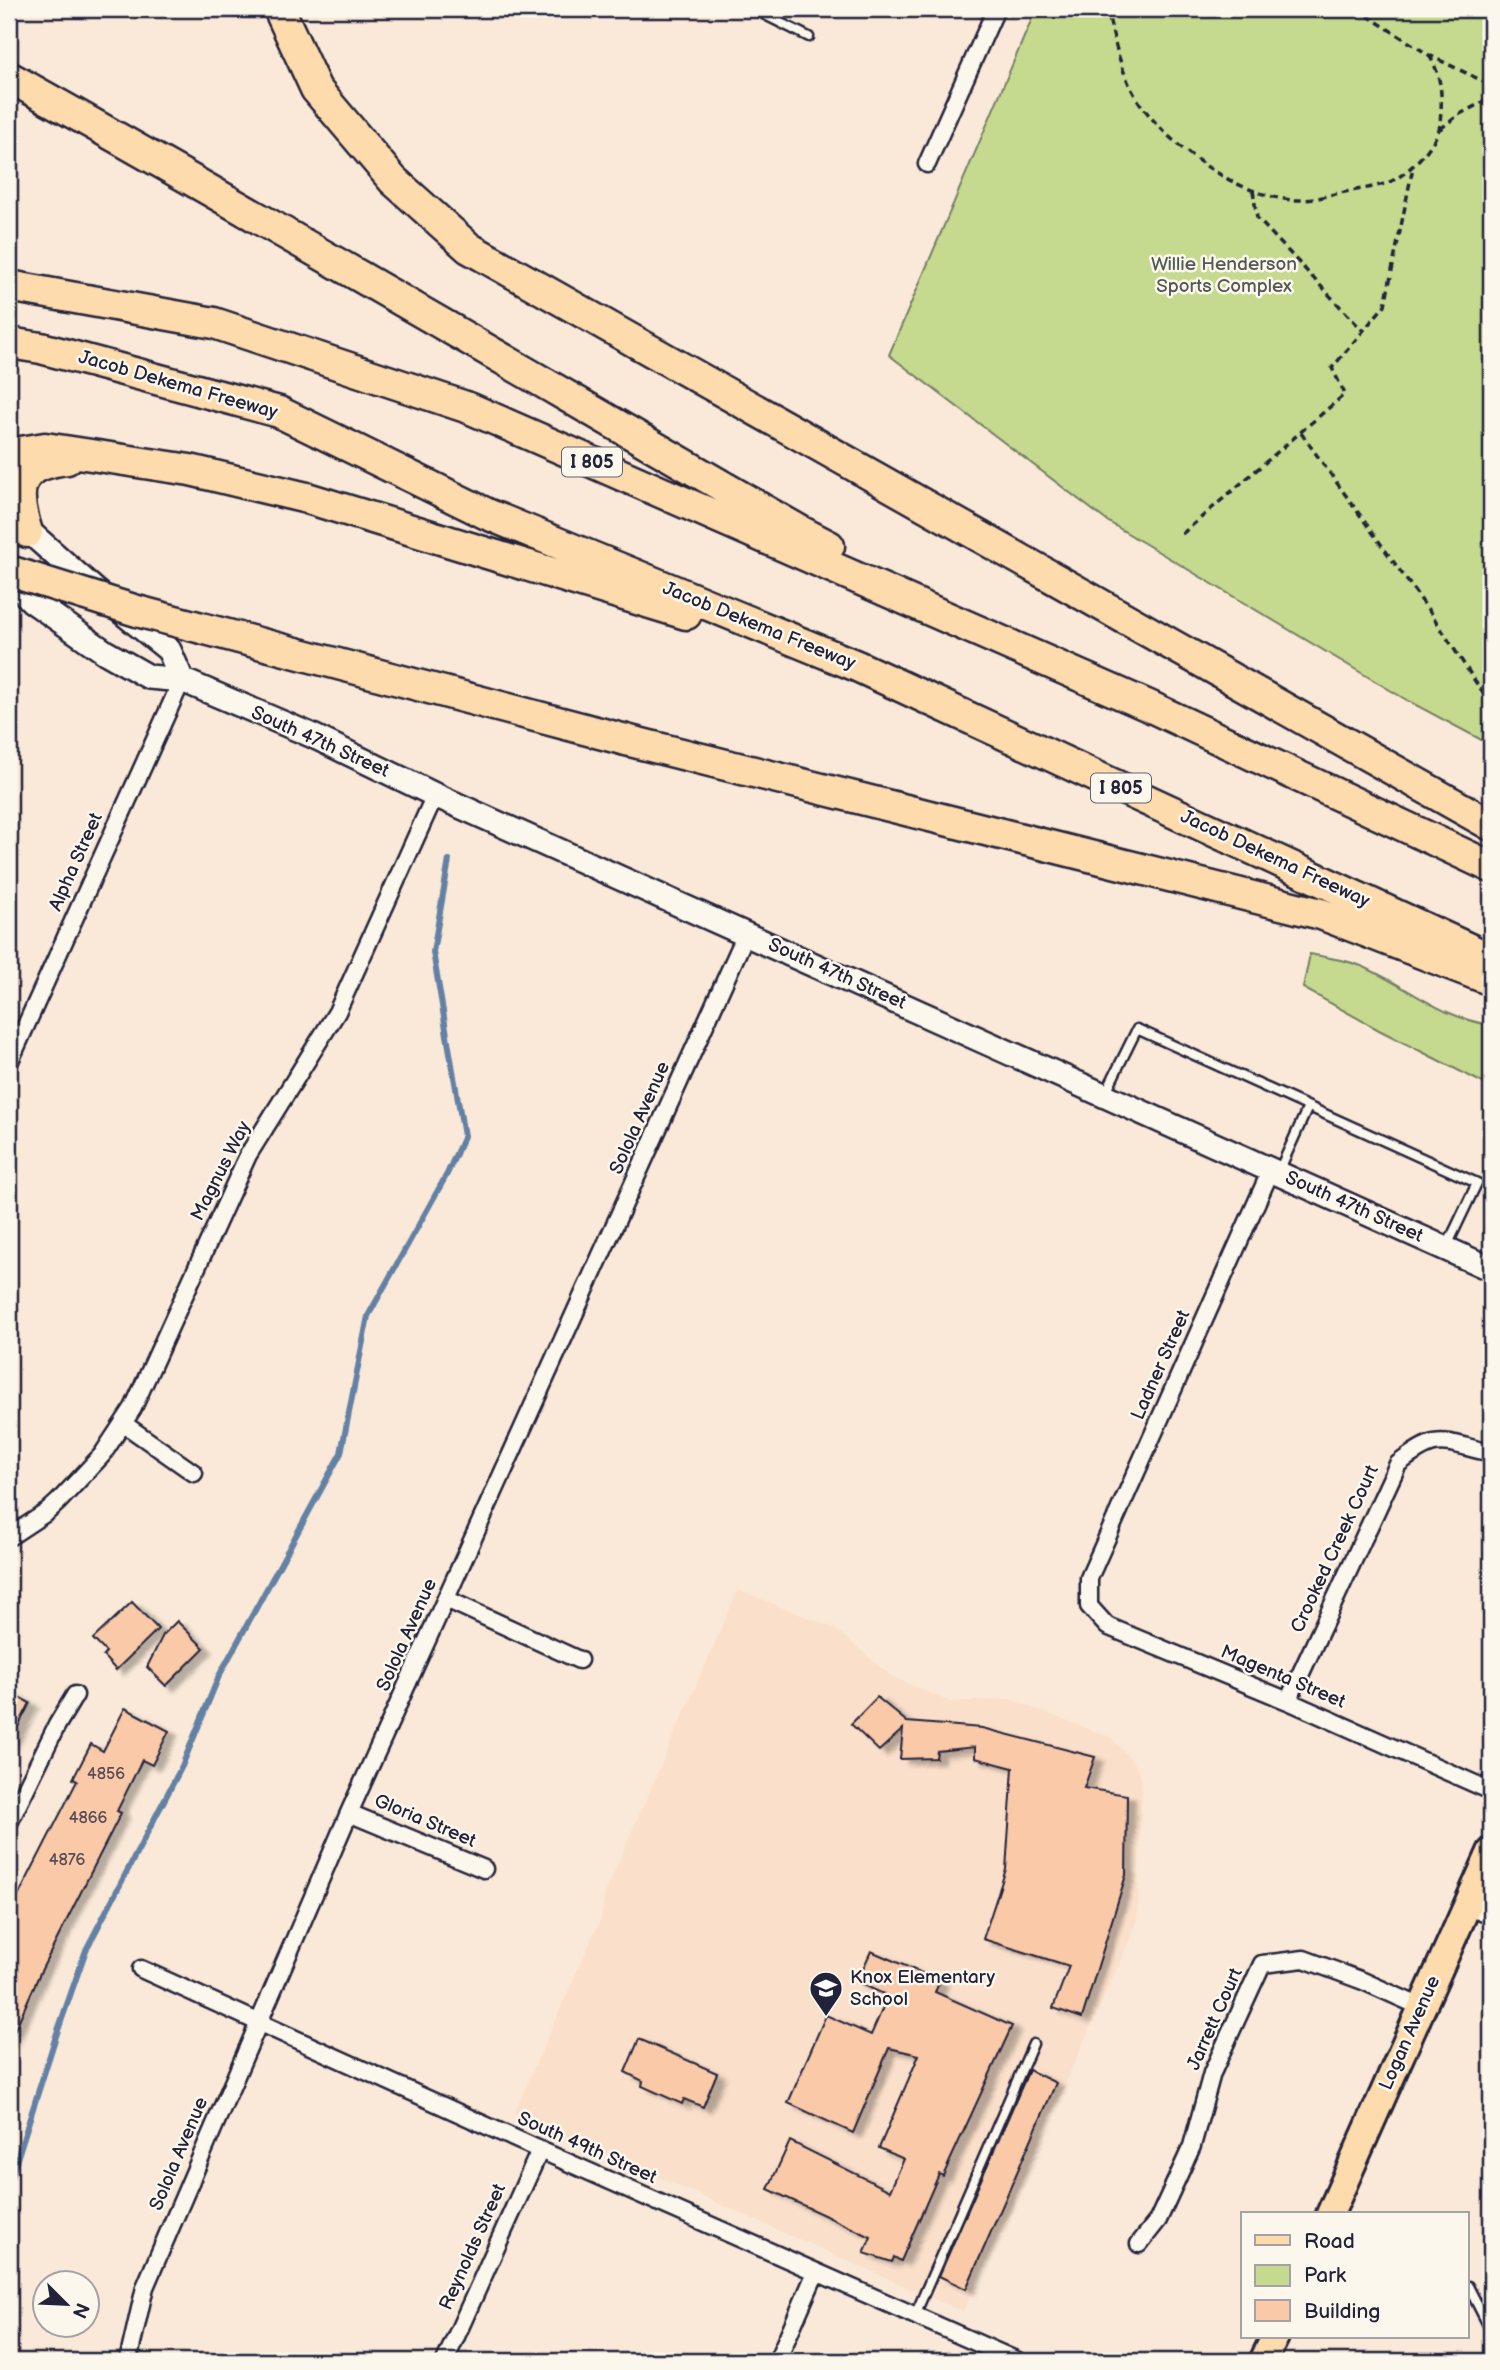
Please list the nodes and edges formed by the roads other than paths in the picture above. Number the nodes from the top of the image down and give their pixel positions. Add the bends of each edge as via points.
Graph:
1 (279, 9) edge
2 (760, 9) edge
3 (996, 9) edge
4 (809, 37) dead end
5 (9, 77) edge
6 (927, 164) dead end
7 (9, 286) edge
8 (9, 343) edge
9 (9, 454) edge
10 (100, 455) junction
11 (18, 522) edge
12 (9, 571) edge
13 (9, 577) edge
14 (857, 666) junction
15 (182, 680) junction
16 (1152, 707) junction
17 (435, 795) junction
18 (1491, 825) edge
19 (1491, 867) edge
20 (746, 934) junction
21 (1491, 958) edge
22 (1491, 980) edge
23 (9, 1063) edge
24 (1105, 1095) junction
25 (1308, 1107) junction
26 (1274, 1171) junction
27 (1446, 1249) junction
28 (1491, 1269) edge
29 (124, 1424) junction
30 (1487, 1452) dead end
31 (194, 1473) dead end
32 (9, 1537) edge
33 (1089, 1578) joint
34 (446, 1599) junction
35 (579, 1660) dead end
36 (75, 1695) dead end
37 (1288, 1701) junction
38 (1491, 1791) edge
39 (349, 1813) junction
40 (9, 1823) edge
41 (1491, 1852) edge
42 (484, 1869) dead end
43 (1480, 1911) edge
44 (141, 1969) dead end
45 (1421, 2007) junction
46 (259, 2023) junction
47 (1033, 2044) dead end
48 (540, 2150) junction
49 (1331, 2212) edge
50 (1139, 2244) dead end
51 (816, 2272) junction
52 (1468, 2286) edge
53 (915, 2315) junction
54 (1491, 2331) edge
55 (1275, 2338) edge
56 (128, 2361) edge
57 (445, 2361) edge
58 (777, 2361) edge
59 (1018, 2361) edge
60 (1264, 2361) edge

1 - 18 highway via 316,89 393,180 470,248
2 - 4 lane
3 - 6 street
5 - 16 highway via 800,531
7 - 16 highway, I 805 via 214,323 469,408
8 - 14 highway, Jacob Dekema Freeway / I 805 via 279,412 487,514
9 - 10 highway via 45,448
10 - 11 highway via 49,461 28,473 18,489
10 - 14 highway via 190,470 307,498
11 - 15 main road via 169,650
12 - 22 highway, bridge via 137,611 626,740 1321,914
13 - 15 main road, South 47th Street via 32,601 105,652 149,677
14 - 21 highway, Jacob Dekema Freeway / I 805
15 - 17 main road, South 47th Street
15 - 23 street, Alpha Street
16 - 19 highway, I 805
17 - 20 main road, South 47th Street
17 - 29 street, Magnus Way via 337,1012 248,1155
20 - 24 main road, South 47th Street
20 - 34 street, Solola Avenue
24 - 25 lane via 1137,1030
24 - 26 main road, South 47th Street
25 - 26 lane
25 - 27 lane via 1477,1183
26 - 27 main road, South 47th Street
26 - 33 street, Ladner Street
27 - 28 main road, South 47th Street
29 - 31 street
29 - 32 street, Magnus Way via 58,1502
30 - 37 street, Crooked Creek Court via 1439,1441 1422,1445 1398,1464
33 - 37 street, Magenta Street via 1089,1606 1107,1626
34 - 35 street
34 - 39 street, Solola Avenue
36 - 40 street
37 - 38 street, Magenta Street
39 - 42 street, Gloria Street
39 - 46 street, Solola Avenue
41 - 43 main road, Logan Avenue
43 - 45 main road, Logan Avenue
44 - 46 street, South 49th Street
45 - 49 main road, Logan Avenue
45 - 50 street, Jarrett Court via 1304,1959 1262,1964 1212,2073 1192,2146 1158,2220
46 - 48 street, South 49th Street
46 - 56 street, Solola Avenue via 145,2287
47 - 53 lane
48 - 51 street, South 49th Street
48 - 57 street, Reynolds Street
51 - 53 street, South 49th Street
51 - 58 street
52 - 54 lane
53 - 59 street, South 49th Street
55 - 60 main road

